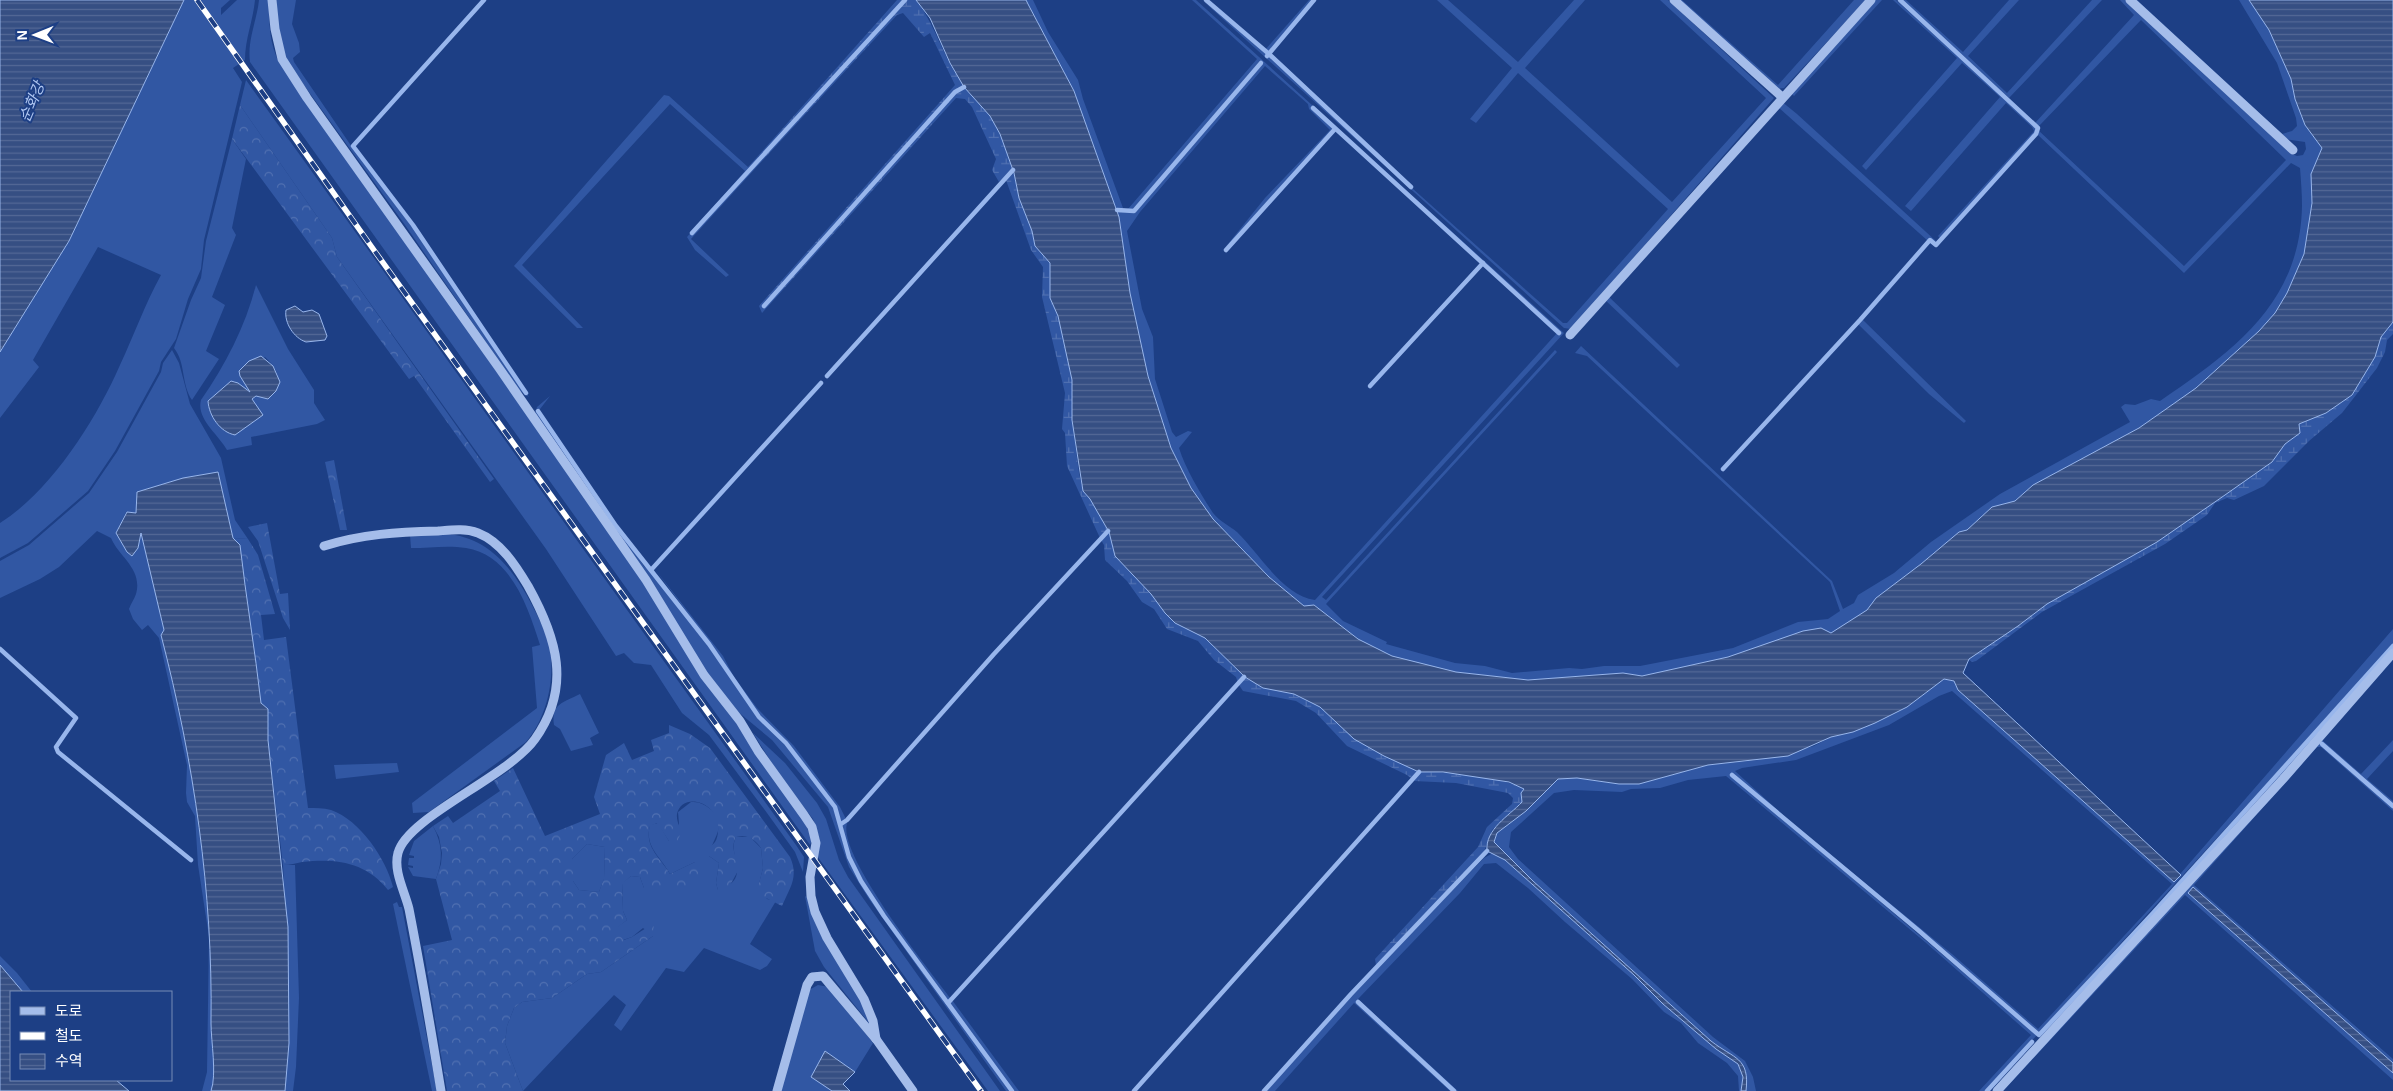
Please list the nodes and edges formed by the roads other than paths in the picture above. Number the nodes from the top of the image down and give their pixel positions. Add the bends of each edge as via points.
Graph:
1 (272, 0) edge
2 (1674, 0) edge
3 (1871, 0) edge
4 (2130, 0) edge
5 (1782, 97) junction
6 (2293, 150) dead end
7 (1570, 335) dead end
8 (324, 546) dead end
9 (2393, 653) edge
10 (876, 1039) junction
11 (441, 1091) edge
12 (777, 1091) edge
13 (913, 1091) edge
14 (1997, 1091) edge

1 - 10 street via 282,59 307,98 646,580 704,675 740,721 812,827 816,843 810,877 815,912 864,999 873,1020
2 - 5 street
3 - 5 street
4 - 6 street
5 - 7 street
8 - 11 street via 379,533 456,530 480,534 505,553 523,577 545,619 556,650 558,670 554,698 548,717 534,741 504,768 407,835 398,854 397,867 411,920
9 - 14 street via 2283,779
10 - 12 street via 823,976 812,977 806,985
10 - 13 street

